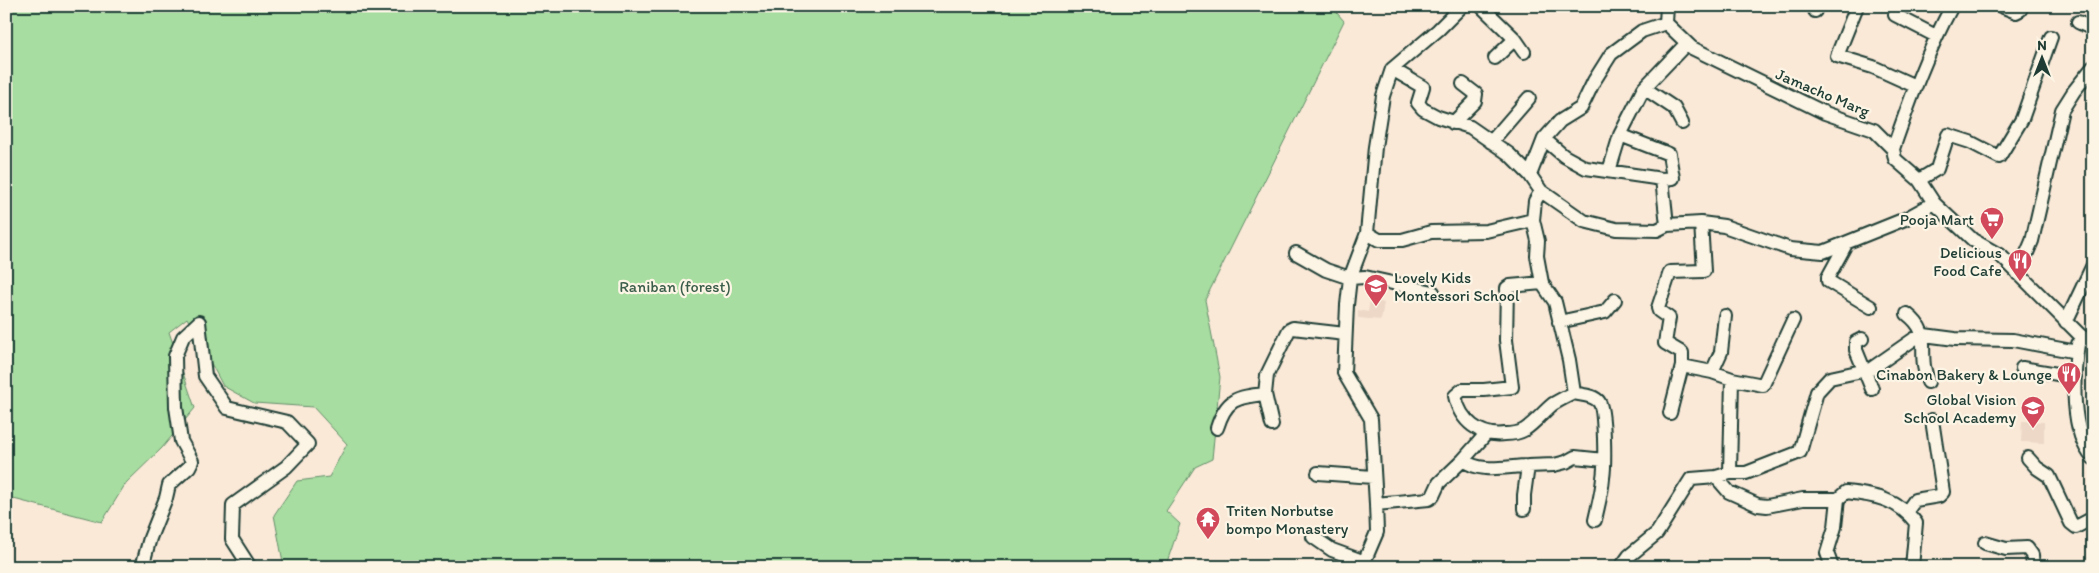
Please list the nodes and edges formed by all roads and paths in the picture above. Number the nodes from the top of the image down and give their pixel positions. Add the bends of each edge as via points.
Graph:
1 (1462, 6) edge
2 (1481, 6) edge
3 (1667, 6) edge
4 (1857, 6) edge
5 (1952, 6) edge
6 (2001, 6) edge
7 (2022, 6) edge
8 (1895, 16) dead end
9 (2078, 22) dead end
10 (1666, 23) junction
11 (2093, 30) edge
12 (1936, 36) junction
13 (2051, 37) dead end
14 (1515, 39) junction
15 (1686, 44) junction
16 (1524, 52) dead end
17 (1495, 58) dead end
18 (2092, 68) edge
19 (1392, 69) junction
20 (1463, 84) dead end
21 (1914, 86) junction
22 (1644, 88) junction
23 (1529, 98) dead end
24 (1453, 123) junction
25 (1682, 123) dead end
26 (1620, 136) junction
27 (1544, 140) junction
28 (1491, 142) junction
29 (1892, 149) junction
30 (1610, 171) junction
31 (1530, 175) junction
32 (1662, 180) junction
33 (1919, 180) junction
34 (1541, 191) junction
35 (1934, 203) junction
36 (1533, 220) junction
37 (1701, 223) junction
38 (1667, 225) junction
39 (1367, 233) junction
40 (1846, 244) junction
41 (1296, 253) dead end
42 (2093, 265) edge
43 (2018, 274) junction
44 (1350, 278) junction
45 (1542, 283) junction
46 (1433, 292) dead end
47 (1615, 300) dead end
48 (1871, 307) dead end
49 (1907, 314) dead end
50 (1725, 316) dead end
51 (1793, 320) dead end
52 (1559, 322) junction
53 (2066, 322) junction
54 (1345, 334) junction
55 (1924, 335) junction
56 (2080, 335) junction
57 (1862, 339) dead end
58 (2093, 344) edge
59 (2077, 352) junction
60 (1682, 366) junction
61 (2022, 368) dead end
62 (1864, 371) junction
63 (1712, 372) junction
64 (2075, 377) junction
65 (1732, 379) junction
66 (1928, 382) dead end
67 (1872, 389) dead end
68 (1574, 393) junction
69 (1265, 394) junction
70 (1670, 413) dead end
71 (1932, 420) dead end
72 (1272, 425) dead end
73 (1217, 428) dead end
74 (1486, 434) junction
75 (2028, 458) dead end
76 (2093, 458) edge
77 (1463, 460) junction
78 (1604, 460) junction
79 (1528, 466) junction
80 (1318, 473) dead end
81 (1730, 473) junction
82 (1716, 476) junction
83 (1374, 477) junction
84 (1838, 499) junction
85 (1376, 504) junction
86 (1524, 510) dead end
87 (1907, 511) junction
88 (2093, 518) edge
89 (1595, 520) dead end
90 (1313, 538) dead end
91 (1985, 543) dead end
92 (1363, 564) edge
93 (142, 567) edge
94 (250, 567) edge
95 (1621, 567) edge
96 (1832, 567) edge
97 (1912, 567) edge
98 (2034, 567) edge

1 - 19 street
2 - 14 street
3 - 10 street
4 - 21 street via 1837,56 1874,67
5 - 12 street
6 - 7 street via 2016,12
8 - 12 street
9 - 11 street
10 - 15 street, Jamacho Marg
10 - 27 street via 1642,31 1611,54 1581,108 1560,121
12 - 21 street
13 - 33 street via 2022,119 1999,157 1948,135 1937,169
14 - 16 street
14 - 17 street
15 - 22 street
15 - 29 street, Jamacho Marg via 1817,109 1874,130
18 - 43 street via 2062,110 2032,242
19 - 24 street via 1423,87 1418,102 1423,109
19 - 39 street via 1383,96 1376,138
20 - 24 street via 1476,94 1475,101
21 - 29 street
22 - 25 street via 1674,108
22 - 26 street
23 - 28 street
24 - 28 street via 1470,127
26 - 30 street
26 - 32 street via 1669,154 1673,178
27 - 30 street via 1586,168
27 - 31 street
28 - 31 street via 1510,154
29 - 33 street, Jamacho Marg via 1895,159
30 - 32 street
31 - 34 street
32 - 38 street
33 - 35 street, Jamacho Marg
34 - 36 street via 1534,201
34 - 38 street via 1584,221 1616,229 1657,230
35 - 40 street
35 - 43 street, Jamacho Marg via 1973,240 2001,256
36 - 39 street via 1486,231 1431,232 1402,240 1379,240
36 - 45 street
37 - 38 street
37 - 40 street via 1724,226 1790,249 1824,252
37 - 60 street via 1704,271 1670,272 1658,308 1669,318 1666,342 1682,352
39 - 44 street
40 - 48 street via 1828,281
41 - 44 street via 1326,270
42 - 53 street
43 - 53 street, Jamacho Marg
44 - 46 street via 1365,277
44 - 54 street
45 - 52 street via 1556,302
45 - 74 street via 1507,288 1506,340 1512,387 1462,390 1455,396 1457,407 1468,421
47 - 52 street via 1605,312
49 - 55 street
50 - 63 street via 1721,352
51 - 65 street via 1763,385
52 - 68 street
53 - 56 street, Jamacho Marg
54 - 69 street via 1289,330 1269,369
54 - 83 street via 1344,373 1370,420
55 - 59 street via 2013,340
55 - 62 street via 1914,338
55 - 66 street via 1924,367
56 - 58 street, Jamacho Marg
56 - 59 street
57 - 62 street via 1855,346
59 - 64 street
60 - 63 street
60 - 70 street
61 - 64 street
62 - 67 street
62 - 81 street via 1830,378 1817,392 1800,452 1746,473
63 - 65 street
64 - 76 street via 2074,392 2081,436
65 - 81 street
68 - 74 street via 1554,404 1523,431
68 - 78 street via 1600,402
69 - 72 street
69 - 73 street via 1245,396 1230,403 1222,411
71 - 87 street via 1943,492 1939,496 1915,500
74 - 77 street
75 - 88 street via 2049,476 2071,523 2076,527
77 - 79 street via 1479,467
77 - 85 street via 1439,483 1429,499
78 - 79 street via 1575,457 1554,465
78 - 89 street
79 - 86 street
80 - 83 street
81 - 82 street
82 - 84 street via 1729,492 1758,505 1803,499
82 - 95 street via 1691,479 1657,533 1629,556
83 - 85 street
84 - 87 street via 1846,492 1859,493 1883,498
84 - 96 street via 1835,527 1827,553
85 - 92 street via 1377,532
87 - 97 street via 1916,523
90 - 92 street
91 - 98 street via 2006,549 2027,548
93 - 94 street via 169,485 192,461 181,441 176,407 175,356 183,337 200,322 205,376 227,408 287,422 308,444 286,467 233,504 232,539

